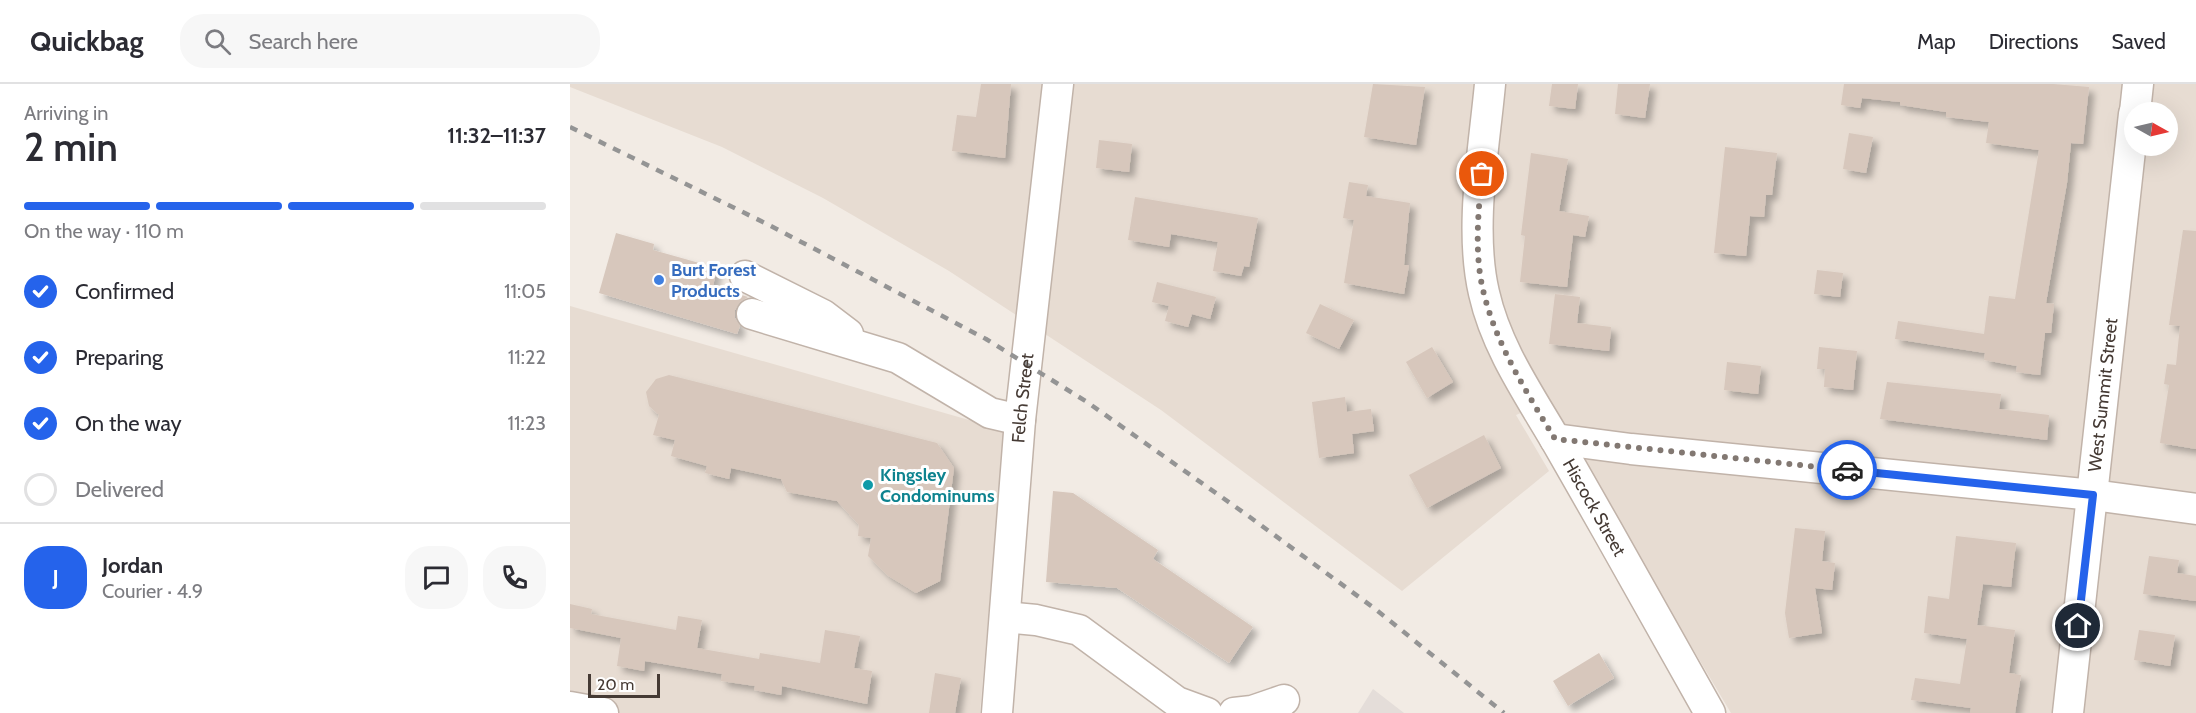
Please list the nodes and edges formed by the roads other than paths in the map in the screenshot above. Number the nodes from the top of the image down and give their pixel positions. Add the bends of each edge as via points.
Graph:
1 (1058, 84) edge
2 (1490, 84) edge
3 (2138, 84) edge
4 (2136, 102) edge
5 (2130, 156) edge
6 (745, 276) dead end
7 (752, 314) dead end
8 (870, 350) junction
9 (1020, 420) junction
10 (1555, 439) junction
11 (2093, 495) junction
12 (2196, 509) edge
13 (1005, 617) junction
14 (1284, 700) dead end
15 (570, 707) edge
16 (603, 713) edge
17 (997, 713) edge
18 (1207, 713) edge
19 (1234, 713) edge
20 (1710, 713) edge
21 (2068, 713) edge

1 - 9 street, Felch Street
2 - 10 street, Hiscock Street via 1480,196 1483,292 1495,331
3 - 4 street, West Summit Street
5 - 11 street, West Summit Street
6 - 8 street via 823,315
7 - 8 street
8 - 9 street via 898,358 990,413
9 - 13 street, Felch Street
10 - 11 street
10 - 20 street, Hiscock Street
11 - 12 street
11 - 21 street, West Summit Street
13 - 17 street, Felch Street
13 - 18 street via 1079,630 1177,702
14 - 19 street
15 - 16 street

